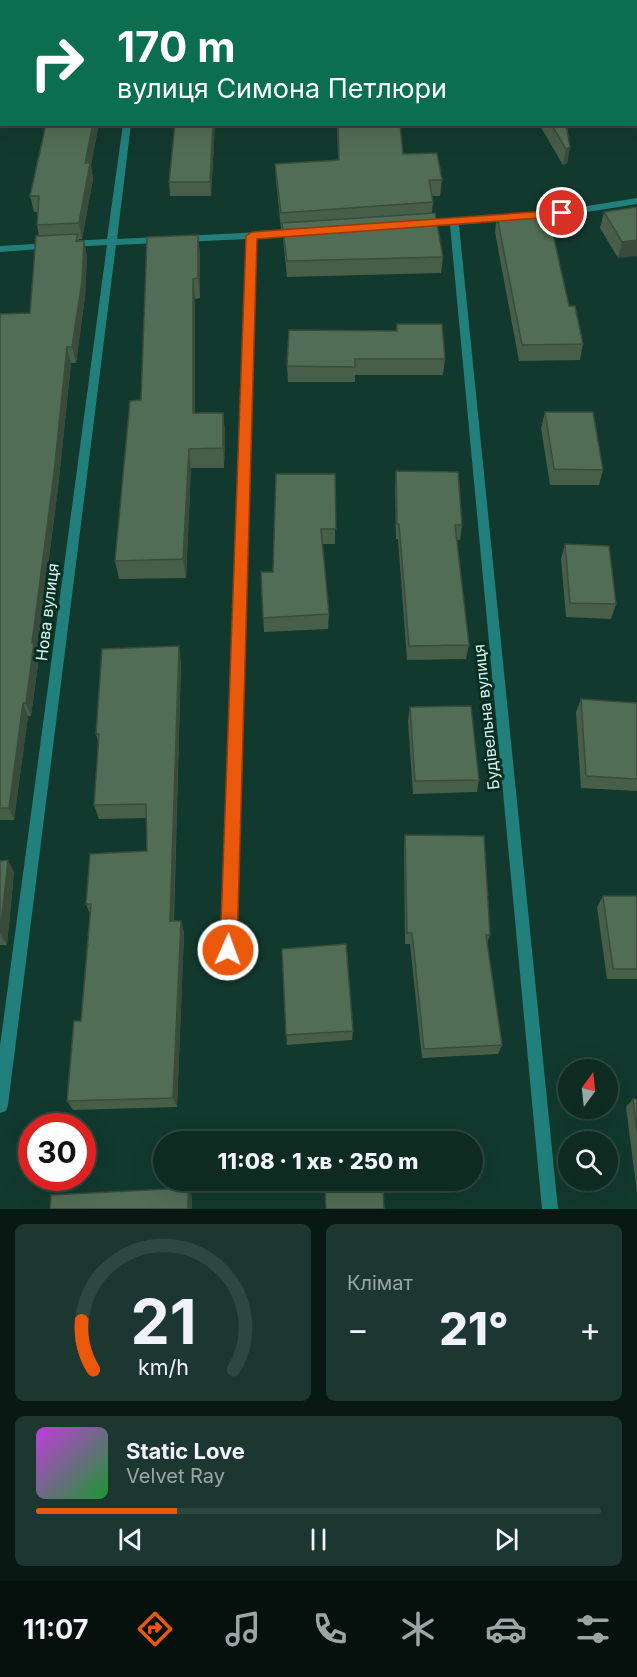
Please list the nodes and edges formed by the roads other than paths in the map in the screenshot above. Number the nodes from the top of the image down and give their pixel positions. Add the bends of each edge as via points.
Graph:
1 (127, 126) edge
2 (637, 201) edge
3 (454, 223) junction
4 (406, 226) edge
5 (311, 232) edge
6 (252, 236) junction
7 (111, 242) junction
8 (0, 249) edge
9 (228, 950) dead end
10 (0, 1105) edge
11 (550, 1209) edge

1 - 7 street, Нова вулиця
2 - 3 street
3 - 4 street
3 - 11 street, Будівельна вулиця
5 - 6 street
6 - 7 street
6 - 9 street
7 - 8 street
7 - 10 street, Нова вулиця

